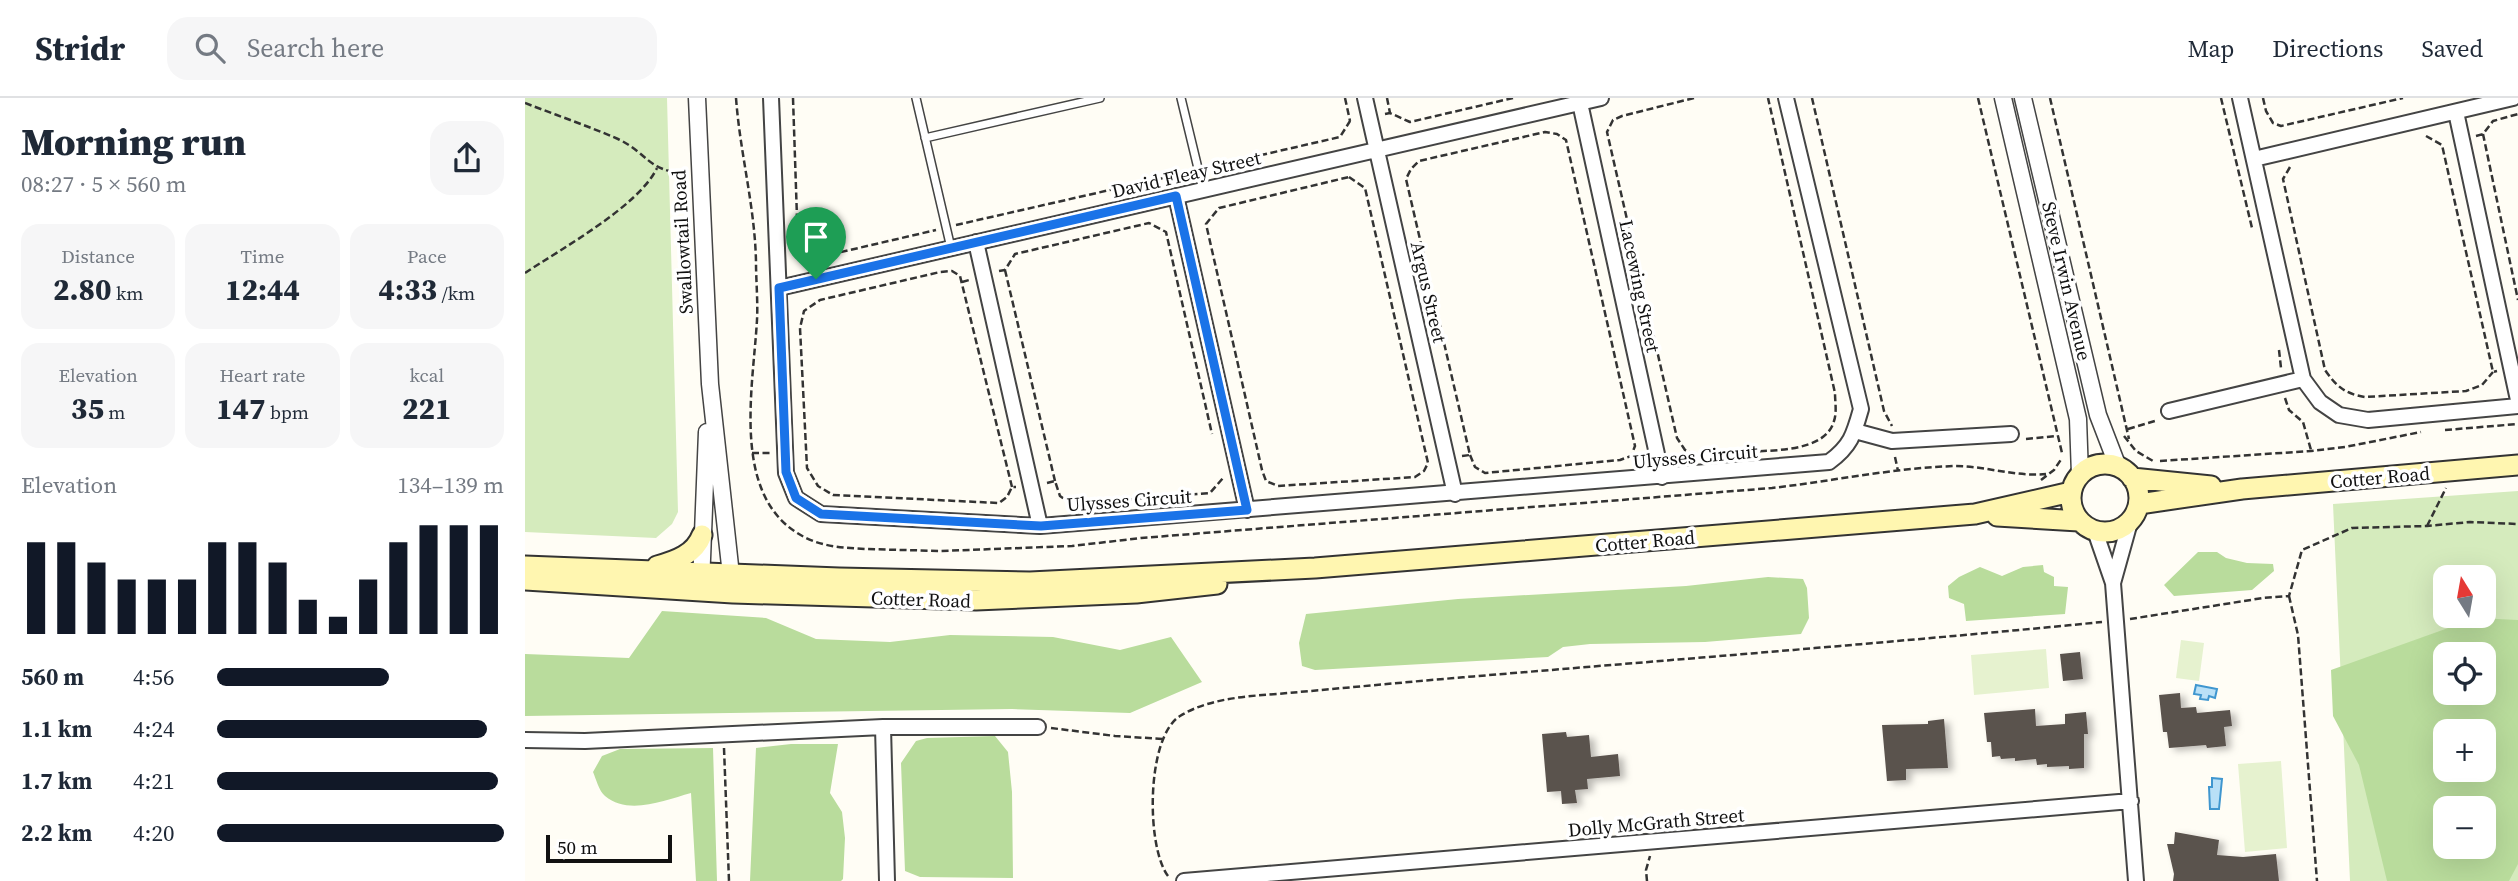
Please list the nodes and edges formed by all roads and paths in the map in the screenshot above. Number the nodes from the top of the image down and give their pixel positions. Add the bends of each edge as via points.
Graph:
1 (697, 98) edge
2 (736, 98) edge
3 (771, 98) edge
4 (793, 98) edge
5 (916, 98) edge
6 (1100, 98) edge
7 (1181, 98) edge
8 (1345, 98) edge
9 (1365, 98) edge
10 (1387, 98) edge
11 (1513, 98) edge
12 (1601, 98) edge
13 (1694, 98) edge
14 (1768, 98) edge
15 (1786, 98) edge
16 (1812, 98) edge
17 (1978, 98) edge
18 (2003, 98) edge
19 (2023, 98) edge
20 (2050, 98) edge
21 (2240, 98) edge
22 (2263, 98) edge
23 (2403, 98) edge
24 (2513, 98) edge
25 (525, 103) edge
26 (1580, 103) junction
27 (2456, 112) junction
28 (1390, 113) junction
29 (2518, 114) edge
30 (1370, 118) junction
31 (1350, 121) junction
32 (2426, 135) dead end
33 (925, 138) junction
34 (1377, 150) junction
35 (2254, 159) junction
36 (2291, 165) dead end
37 (657, 168) junction
38 (1198, 170) junction
39 (700, 174) junction
40 (1203, 190) junction
41 (1176, 196) junction
42 (946, 228) junction
43 (976, 242) junction
44 (951, 248) junction
45 (1005, 270) junction
46 (525, 273) edge
47 (984, 276) junction
48 (962, 282) junction
49 (779, 288) junction
50 (2518, 300) edge
51 (2511, 368) junction
52 (2493, 372) junction
53 (2303, 379) junction
54 (710, 384) junction
55 (2518, 400) edge
56 (2518, 406) edge
57 (2169, 411) joint
58 (2518, 424) edge
59 (2128, 429) junction
60 (2442, 430) dead end
61 (1855, 431) junction
62 (2428, 431) dead end
63 (1893, 432) dead end
64 (2011, 434) joint
65 (2057, 436) junction
66 (1214, 440) dead end
67 (1739, 452) dead end
68 (1470, 454) junction
69 (1697, 456) dead end
70 (1447, 458) junction
71 (1428, 463) junction
72 (2518, 465) edge
73 (1220, 467) dead end
74 (2447, 470) junction
75 (2125, 472) junction
76 (1662, 477) junction
77 (1055, 481) junction
78 (2076, 483) junction
79 (1031, 486) junction
80 (1012, 487) junction
81 (2242, 489) junction
82 (1455, 494) junction
83 (2139, 504) junction
84 (1247, 510) junction
85 (1975, 514) junction
86 (2130, 522) junction
87 (2518, 524) edge
88 (1041, 526) junction
89 (2087, 526) junction
90 (2427, 526) junction
91 (702, 536) junction
92 (525, 566) edge
93 (1315, 568) junction
94 (643, 570) junction
95 (731, 573) junction
96 (525, 580) edge
97 (701, 581) junction
98 (2113, 583) junction
99 (733, 593) junction
100 (2289, 596) junction
101 (2116, 621) junction
102 (883, 727) junction
103 (1038, 727) joint
104 (724, 734) junction
105 (1163, 739) junction
106 (525, 740) edge
107 (2131, 801) junction
108 (1651, 842) junction
109 (729, 881) edge
110 (887, 881) edge
111 (1176, 881) edge
112 (1184, 881) edge
113 (1647, 881) edge
114 (2136, 881) edge
115 (2317, 881) edge

1 - 39 street, Swallowtail Road
2 - 65 path via 756,252 757,319 750,412 753,458 767,500 779,517 813,541 865,550 1072,546 1772,488 1932,468 1983,467 2035,475 2054,470 2061,462
3 - 49 street, Ulysses Circuit
4 - 42 path via 798,248 811,259
5 - 33 lane
6 - 33 lane
7 - 38 lane
8 - 31 path
9 - 30 street, Argus Street
10 - 28 path
11 - 28 path via 1410,122
12 - 26 street, David Fleay Street
13 - 69 path via 1622,116 1612,120 1607,132 1677,438 1685,450
14 - 67 path via 1836,412 1826,437 1808,446
15 - 61 street via 1861,409
16 - 63 path via 1884,411
17 - 65 path
18 - 78 street, Steve Irwin Avenue via 2078,419
19 - 75 street, Steve Irwin Avenue via 2098,415
20 - 59 path
21 - 35 street
22 - 23 path via 2273,123 2281,126
24 - 27 street
25 - 37 path via 620,140
26 - 34 street, David Fleay Street
26 - 76 street, Lacewing Street
27 - 35 street
27 - 51 street
28 - 30 path
29 - 50 path via 2493,121 2483,134
30 - 31 path
30 - 34 street, Argus Street
31 - 38 path via 1340,137
32 - 52 path via 2442,145
33 - 42 lane
34 - 40 street, David Fleay Street
34 - 70 street, Argus Street
35 - 53 street
36 - 52 path via 2283,179 2325,370 2335,384 2350,395 2365,397 2466,391 2482,385
37 - 39 path
37 - 46 path via 646,186 620,208
38 - 40 lane
38 - 42 path
39 - 54 street, Swallowtail Road
40 - 41 street, David Fleay Street
41 - 43 street, David Fleay Street
41 - 84 street
42 - 44 lane
43 - 44 street, David Fleay Street
43 - 47 street
44 - 49 street, David Fleay Street
45 - 47 path
45 - 66 path via 1015,254 1149,223 1165,232
45 - 77 path
47 - 48 path
47 - 79 street
48 - 80 path
48 - 80 path via 952,271 940,272 820,300 804,311 800,328 807,468 818,486 833,495 999,503
49 - 88 street, Ulysses Circuit via 786,472 796,498 821,514
51 - 52 path
51 - 55 street
53 - 56 street via 2320,402 2339,415 2368,420
53 - 57 street
54 - 91 street, Swallowtail Road
54 - 95 street, Swallowtail Road
57 - 59 path via 2160,419
58 - 60 path
59 - 62 path via 2136,451 2161,461 2345,447
61 - 64 street via 1892,441
61 - 76 street, Ulysses Circuit via 1846,450 1829,463
64 - 65 path via 2030,440
68 - 68 path via 1406,179 1419,161 1545,132 1557,134 1566,140 1635,446 1630,456 1620,460 1485,472 1475,467
68 - 70 path
70 - 71 path
70 - 82 street, Argus Street
71 - 71 path via 1365,188 1349,177 1219,208 1206,224 1266,481 1279,486 1415,477
72 - 74 main road, Cotter Road
73 - 77 path via 1223,480 1210,493 1071,504 1060,496
74 - 81 main road, Cotter Road
74 - 90 path via 2446,487
75 - 78 main road via 2098,465
75 - 81 main road, Cotter Road
75 - 83 main road via 2137,486
76 - 82 street, Ulysses Circuit
77 - 79 path
78 - 85 main road, Cotter Road
78 - 89 main road via 2074,513
79 - 80 path
79 - 88 street
81 - 83 main road, Cotter Road
82 - 84 street, Ulysses Circuit
83 - 86 main road
84 - 88 street, Ulysses Circuit
85 - 89 main road, Cotter Road
85 - 93 main road, Cotter Road
86 - 89 main road via 2113,532
86 - 98 street
87 - 90 path
89 - 98 street
90 - 100 path via 2352,528 2302,550
91 - 94 main road via 688,554
91 - 97 street, Swallowtail Road
92 - 94 main road, Cotter Road
93 - 95 main road, Cotter Road via 1030,582
93 - 99 main road, Cotter Road via 1247,581 1049,599
94 - 97 main road, Cotter Road
95 - 97 main road, Cotter Road
95 - 99 street, Swallowtail Road
96 - 97 main road, Cotter Road
97 - 99 main road, Cotter Road
98 - 101 street
100 - 101 path
100 - 115 path via 2298,635
101 - 105 path via 1221,701 1188,711 1170,725
101 - 107 street
102 - 103 street
102 - 104 street
102 - 110 street
103 - 105 path
104 - 106 street
104 - 109 path
105 - 112 path via 1156,768 1154,840 1167,876
107 - 108 street, Dolly McGrath Street
107 - 114 street
108 - 112 street, Dolly McGrath Street
108 - 113 path
111 - 112 street, Dolly McGrath Street

